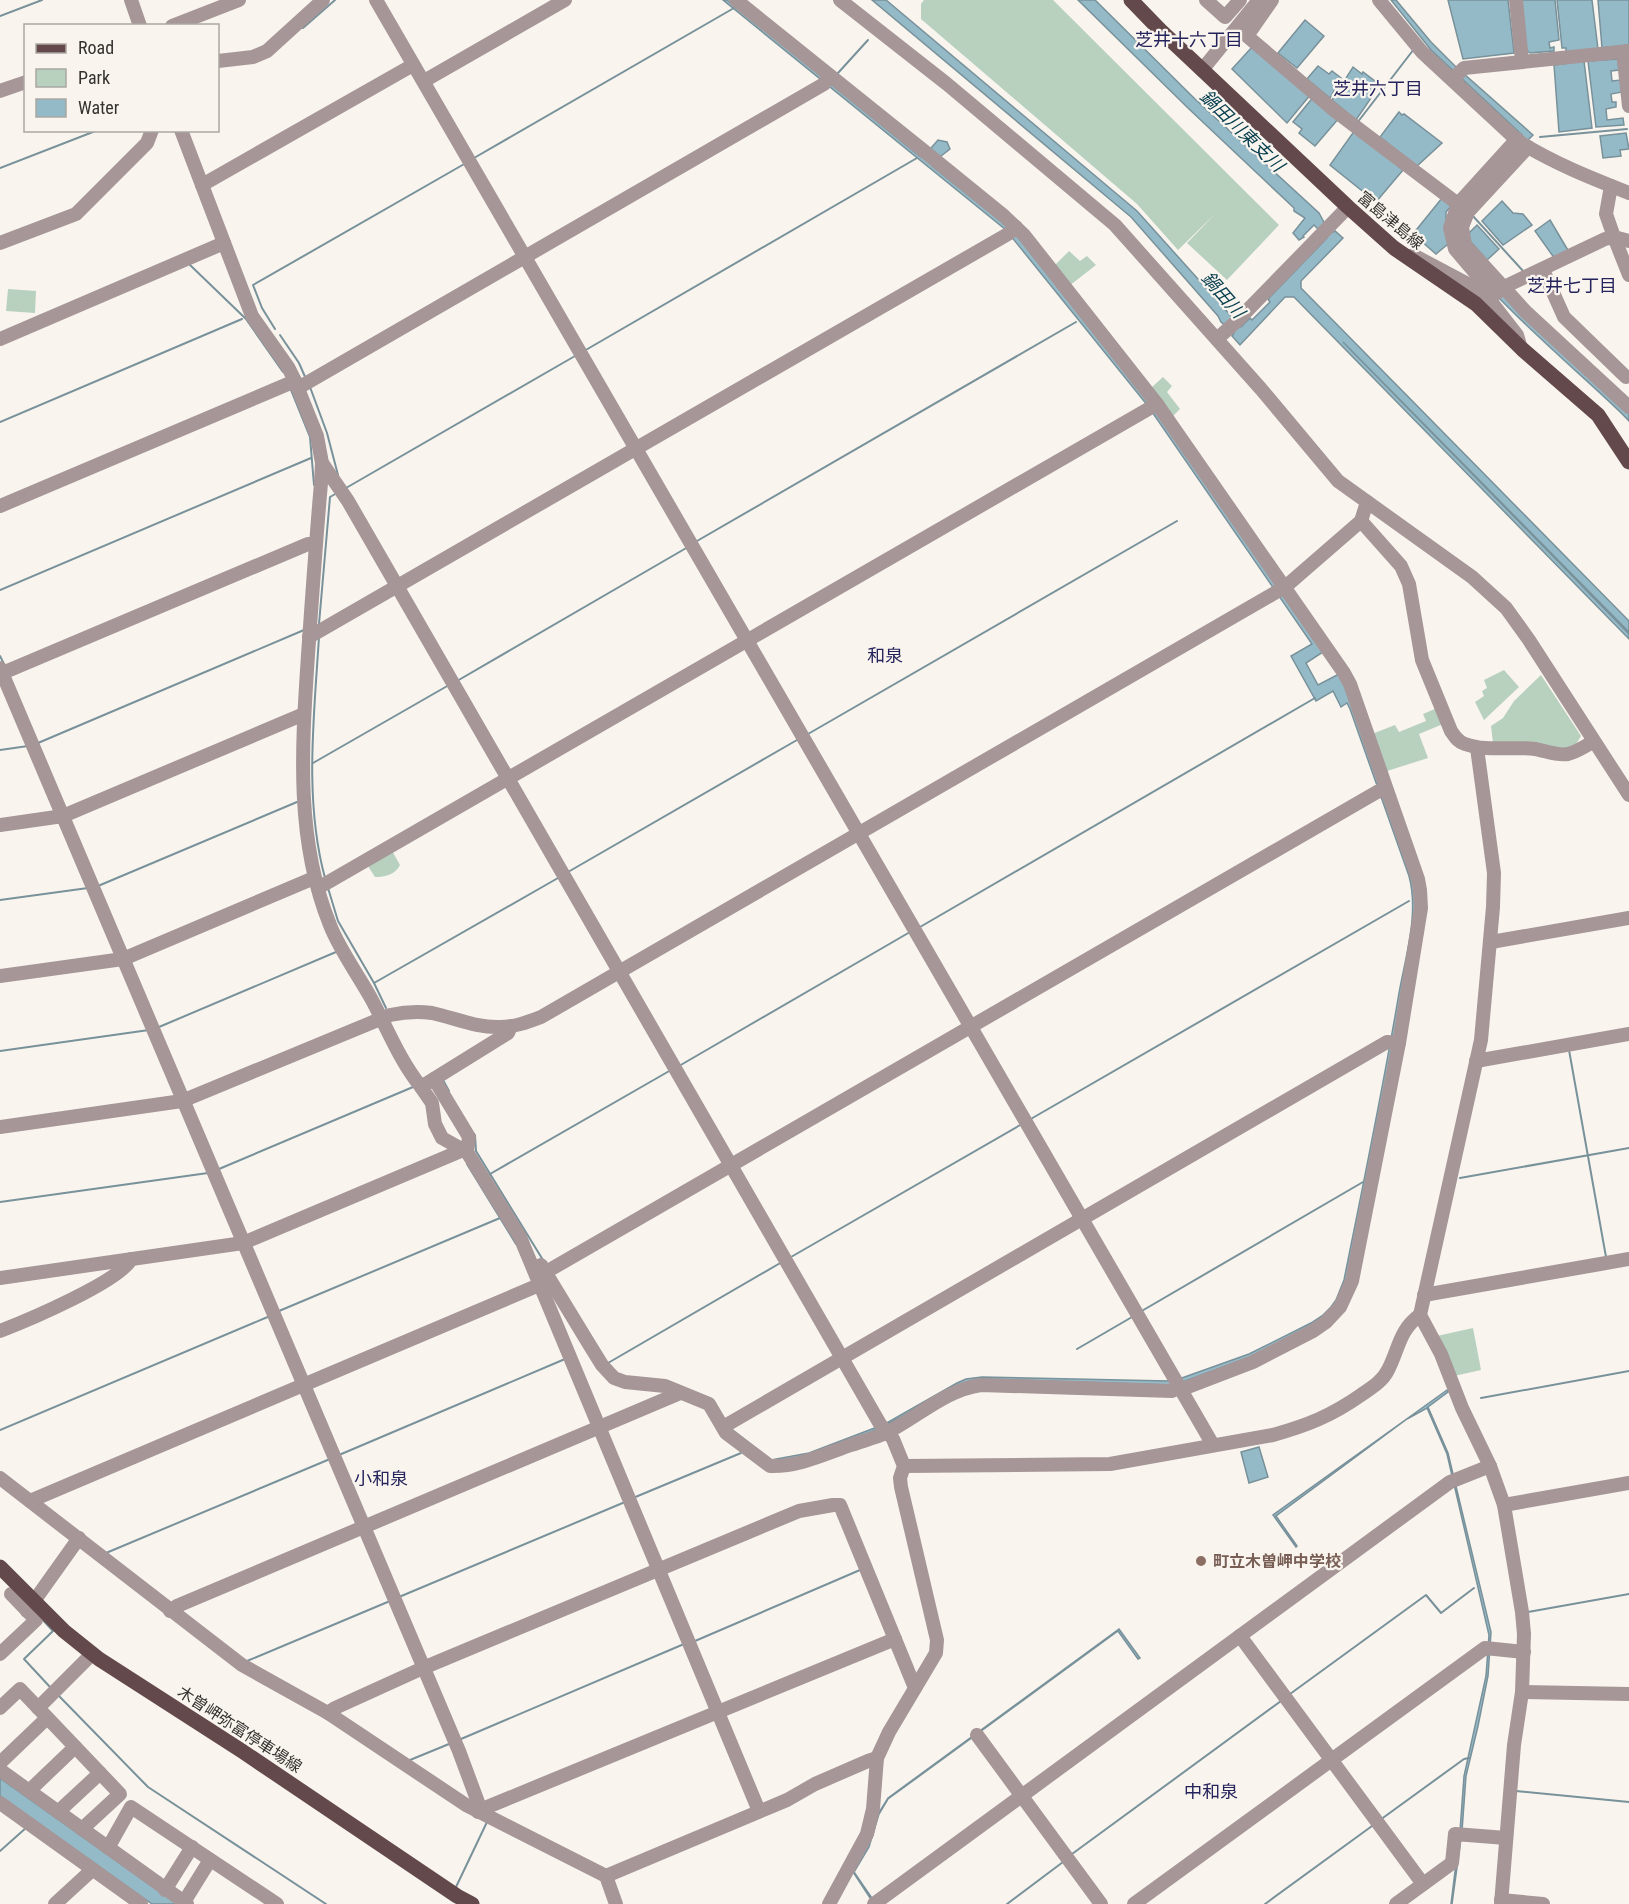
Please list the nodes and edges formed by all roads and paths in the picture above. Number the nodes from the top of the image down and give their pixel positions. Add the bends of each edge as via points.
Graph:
1 (131, 0) edge
2 (238, 0) edge
3 (323, 0) edge
4 (376, 0) edge
5 (566, 0) edge
6 (736, 0) edge
7 (1131, 0) edge
8 (1206, 0) edge
9 (1240, 0) edge
10 (1258, 0) edge
11 (1272, 0) edge
12 (1379, 0) edge
13 (1516, 0) edge
14 (847, 2) edge
15 (139, 24) edge
16 (177, 24) edge
17 (1626, 52) edge
18 (219, 61) edge
19 (1522, 61) junction
20 (414, 64) junction
21 (1202, 70) junction
22 (1458, 74) junction
23 (827, 80) junction
24 (424, 81) junction
25 (24, 83) edge
26 (0, 91) edge
27 (1629, 106) edge
28 (151, 132) edge
29 (182, 132) edge
30 (1521, 142) junction
31 (202, 185) junction
32 (1611, 186) junction
33 (1629, 193) edge
34 (1458, 204) junction
35 (1348, 207) junction
36 (1012, 230) junction
37 (1614, 237) junction
38 (1629, 241) edge
39 (0, 243) edge
40 (224, 243) junction
41 (1394, 248) junction
42 (525, 256) junction
43 (1542, 270) junction
44 (1629, 275) edge
45 (1495, 294) junction
46 (1222, 335) junction
47 (0, 339) edge
48 (1522, 349) junction
49 (1626, 377) dead end
50 (296, 384) junction
51 (1153, 406) junction
52 (1629, 407) edge
53 (636, 448) junction
54 (1629, 462) edge
55 (322, 463) junction
56 (1367, 502) junction
57 (0, 506) edge
58 (1361, 522) junction
59 (316, 544) junction
60 (396, 587) junction
61 (1281, 590) junction
62 (309, 637) junction
63 (747, 640) junction
64 (1, 672) edge
65 (304, 714) junction
66 (1593, 742) junction
67 (1477, 748) junction
68 (507, 779) junction
69 (1382, 790) junction
70 (1629, 795) edge
71 (63, 816) junction
72 (0, 825) edge
73 (859, 833) junction
74 (316, 883) junction
75 (1629, 918) edge
76 (1491, 942) junction
77 (123, 959) junction
78 (619, 972) junction
79 (0, 976) edge
80 (380, 1018) junction
81 (511, 1026) junction
82 (970, 1027) junction
83 (1629, 1034) edge
84 (1394, 1043) junction
85 (1476, 1061) junction
86 (434, 1079) junction
87 (421, 1087) junction
88 (182, 1101) junction
89 (0, 1127) edge
90 (462, 1151) junction
91 (730, 1165) junction
92 (1081, 1219) junction
93 (520, 1237) junction
94 (243, 1243) junction
95 (131, 1259) junction
96 (1629, 1259) edge
97 (546, 1272) junction
98 (0, 1278) edge
99 (539, 1285) junction
100 (1424, 1295) junction
101 (1420, 1315) junction
102 (0, 1331) edge
103 (842, 1358) junction
104 (306, 1384) junction
105 (1177, 1386) junction
106 (680, 1393) junction
107 (723, 1427) junction
108 (599, 1428) junction
109 (883, 1429) junction
110 (1213, 1445) junction
111 (904, 1466) junction
112 (1490, 1466) junction
113 (0, 1478) edge
114 (1629, 1483) edge
115 (33, 1500) junction
116 (1504, 1505) junction
117 (366, 1526) junction
118 (79, 1539) junction
119 (0, 1567) edge
120 (658, 1570) junction
121 (15, 1591) junction
122 (0, 1605) edge
123 (31, 1606) junction
124 (173, 1609) junction
125 (1240, 1636) junction
126 (892, 1640) junction
127 (1524, 1652) junction
128 (0, 1654) edge
129 (92, 1654) junction
130 (425, 1667) junction
131 (915, 1688) junction
132 (1521, 1692) junction
133 (1629, 1694) edge
134 (0, 1708) edge
135 (331, 1711) junction
136 (42, 1713) junction
137 (718, 1713) junction
138 (977, 1735) dead end
139 (75, 1747) junction
140 (878, 1758) junction
141 (1331, 1760) junction
142 (0, 1763) edge
143 (0, 1770) edge
144 (100, 1773) junction
145 (29, 1791) junction
146 (1022, 1796) junction
147 (0, 1803) edge
148 (758, 1808) junction
149 (481, 1809) junction
150 (58, 1812) junction
151 (82, 1829) junction
152 (1506, 1838) junction
153 (108, 1848) junction
154 (192, 1848) junction
155 (210, 1860) junction
156 (92, 1870) junction
157 (610, 1874) junction
158 (1423, 1884) junction
159 (165, 1890) junction
160 (454, 1900) edge
161 (1501, 1902) edge
162 (185, 1903) edge
163 (875, 1903) edge
164 (55, 1904) edge
165 (141, 1904) edge
166 (277, 1904) edge
167 (472, 1904) edge
168 (616, 1904) edge
169 (829, 1904) edge
170 (1101, 1904) edge
171 (1134, 1904) edge
172 (1396, 1904) edge
173 (1543, 1904) edge

1 - 15 street
2 - 16 street
3 - 18 street via 261,54
4 - 20 street
5 - 24 street
6 - 23 street
7 - 21 main road, 富島津島線
8 - 9 street via 1225,16
10 - 21 street
11 - 34 street via 1247,36 1335,111
12 - 22 street via 1422,52
13 - 19 street
14 - 46 street via 1096,208
17 - 19 street
17 - 27 street
19 - 22 street
20 - 24 street
20 - 31 street
21 - 35 main road, 富島津島線
22 - 30 street
23 - 36 street via 933,158
23 - 42 street
24 - 42 street
25 - 26 street
28 - 39 street via 147,143 76,214
29 - 31 street
30 - 32 street
30 - 34 street
30 - 45 street via 1468,212 1462,227 1465,245
31 - 40 street
32 - 33 street
32 - 37 street via 1606,214
34 - 45 street via 1451,220 1452,242
35 - 41 main road, 富島津島線
35 - 46 street
36 - 51 street via 1106,336
36 - 53 street
37 - 38 street
37 - 43 street
37 - 44 street
40 - 47 street
40 - 50 street via 252,316
41 - 45 street via 1417,256 1477,290
41 - 48 main road, 富島津島線 via 1476,304
42 - 50 street
42 - 53 street
43 - 45 street
43 - 49 street via 1564,317
45 - 48 street
45 - 52 street via 1526,312
46 - 56 street via 1338,481
48 - 54 main road, 富島津島線 via 1598,415
50 - 55 street via 317,436
50 - 57 street
51 - 61 street
51 - 63 street
53 - 60 street
53 - 63 street
55 - 59 street
55 - 60 street
56 - 58 street
56 - 66 street via 1472,577 1506,608
58 - 61 street
58 - 67 street via 1401,566 1409,584 1422,660 1451,731 1461,743
59 - 62 street
59 - 64 street via 308,544
60 - 62 street
60 - 68 street
61 - 69 street via 1350,684
61 - 73 street
62 - 65 street
63 - 68 street
63 - 73 street
64 - 71 street
65 - 71 street
65 - 74 street via 305,824
66 - 67 street via 1559,754 1533,749
66 - 70 street
67 - 76 street via 1494,873
68 - 74 street
68 - 78 street
69 - 82 street
69 - 84 street via 1418,879 1421,901
71 - 72 street
71 - 77 street
73 - 78 street
73 - 82 street
74 - 77 street
74 - 80 street via 330,926
75 - 76 street
76 - 85 street
77 - 79 street
77 - 88 street
78 - 81 street via 541,1017
78 - 91 street
80 - 81 street via 421,1012 489,1027
80 - 87 street via 405,1067
80 - 88 street
81 - 86 street via 508,1033
82 - 91 street
82 - 92 street
83 - 85 street
84 - 92 street
84 - 105 street via 1352,1281 1345,1299 1334,1315 1313,1331 1253,1362
85 - 100 street
86 - 87 street
86 - 90 street via 469,1137
87 - 90 street via 432,1103 442,1138
88 - 89 street
88 - 94 street
90 - 93 street
90 - 94 street
91 - 97 street
91 - 103 street
92 - 103 street
92 - 105 street
93 - 97 street
93 - 99 street
94 - 95 street
94 - 104 street
95 - 98 street
95 - 102 street via 118,1274 34,1318
96 - 100 street
97 - 106 street via 609,1374 619,1381 655,1384
99 - 104 street
99 - 108 street
100 - 101 street
101 - 110 street via 1400,1338 1384,1376 1343,1408 1273,1435
101 - 112 street
103 - 107 street
103 - 109 street
104 - 115 street
104 - 117 street
105 - 109 street via 1172,1391 981,1385 961,1389
105 - 110 street
106 - 107 street via 709,1404
106 - 108 street
107 - 109 street via 767,1465 778,1466 804,1461
108 - 117 street
108 - 120 street
109 - 111 street via 893,1439
110 - 111 street via 1110,1464
111 - 131 street via 901,1487 937,1640 934,1658
112 - 116 street
112 - 125 street via 1452,1480
113 - 115 street
114 - 116 street
115 - 118 street
116 - 127 street via 1522,1612
117 - 124 street
117 - 130 street
118 - 123 street
118 - 124 street
119 - 121 main road, 木曽岬弥富停車場線
120 - 126 street via 799,1511 840,1505
120 - 130 street
120 - 137 street
121 - 122 street
121 - 123 main road, 木曽岬弥富停車場線
123 - 128 street via 36,1620
123 - 129 main road, 木曽岬弥富停車場線
124 - 135 street via 242,1665
125 - 141 street
125 - 146 street
126 - 131 street
126 - 137 street
127 - 132 street
127 - 141 street via 1489,1649
129 - 136 street
129 - 160 main road, 木曽岬弥富停車場線 via 242,1751
130 - 135 street
130 - 149 street
131 - 140 street
132 - 133 street
132 - 152 street
134 - 136 street via 20,1689
135 - 149 street
136 - 139 street
136 - 142 street
137 - 148 street
137 - 149 street
138 - 146 street
139 - 144 street
139 - 145 street
140 - 148 street via 787,1800
140 - 169 street via 867,1834
141 - 158 street
141 - 171 street
143 - 145 street
144 - 150 street
144 - 151 street via 120,1794
145 - 150 street
146 - 163 street
146 - 170 street
147 - 156 street
148 - 157 street
149 - 157 street
150 - 151 street
151 - 153 street
152 - 158 street via 1455,1834 1452,1863
152 - 161 street
153 - 154 street via 131,1807
153 - 159 street
154 - 155 street
154 - 159 street
155 - 162 street
155 - 166 street
156 - 164 street
156 - 165 street
157 - 168 street
158 - 172 street
159 - 162 street
160 - 167 main road, 木曽岬弥富停車場線
161 - 173 street

